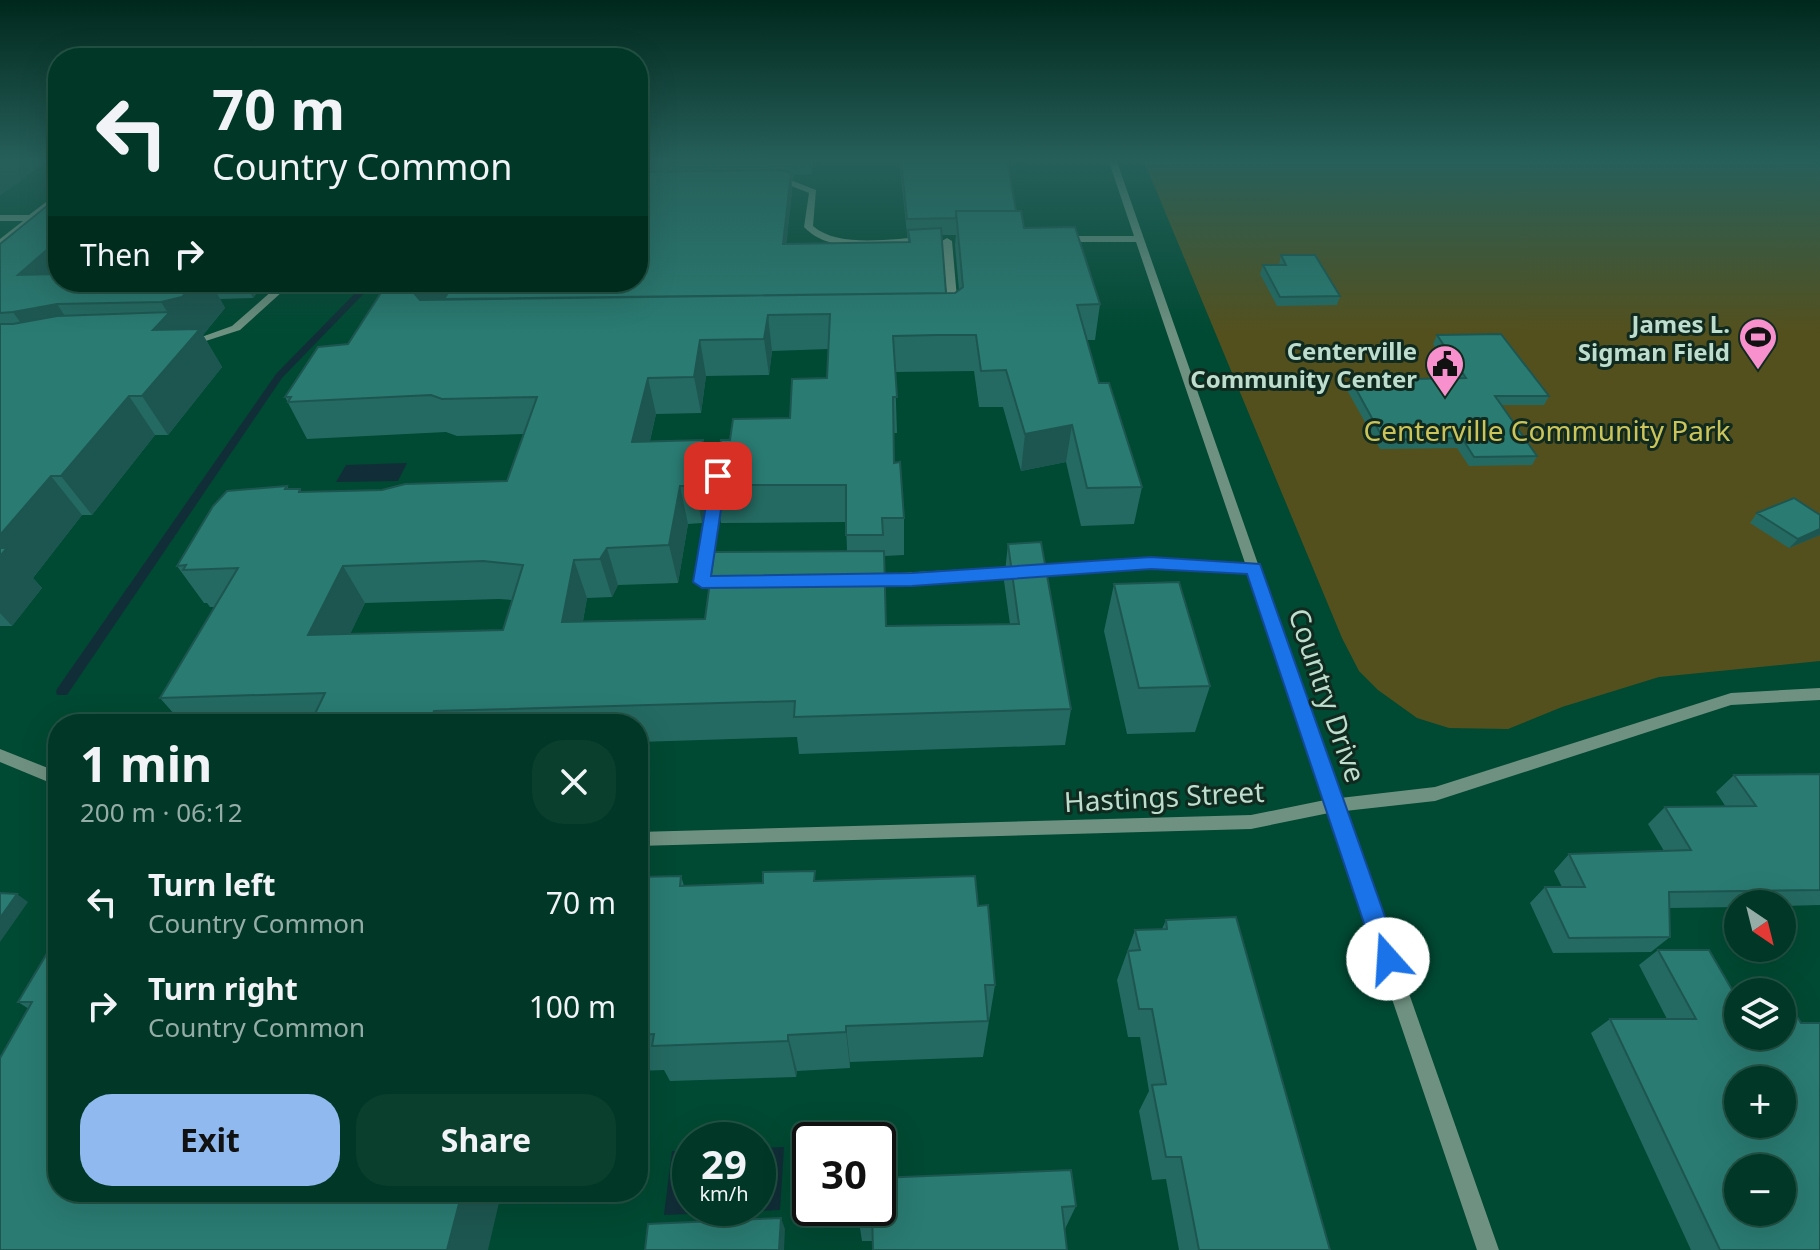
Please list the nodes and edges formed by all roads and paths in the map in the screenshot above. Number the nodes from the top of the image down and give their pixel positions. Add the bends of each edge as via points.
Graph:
1 (809, 217) edge
2 (1132, 217) edge
3 (0, 218) edge
4 (32, 218) joint
5 (1053, 239) edge
6 (1140, 239) junction
7 (962, 240) edge
8 (947, 241) junction
9 (0, 244) edge
10 (277, 292) edge
11 (954, 322) edge
12 (170, 346) edge
13 (720, 459) edge
14 (1254, 568) junction
15 (852, 580) edge
16 (747, 581) edge
17 (1820, 694) edge
18 (0, 755) edge
19 (48, 775) edge
20 (1336, 805) junction
21 (648, 839) edge
22 (1488, 1250) edge

1 - 8 street via 813,235 832,242
2 - 6 street, Country Drive
3 - 4 street
4 - 9 street
5 - 6 street
6 - 14 street, Country Drive
7 - 8 street
8 - 11 street
10 - 12 street via 236,328
13 - 16 street via 702,582
14 - 15 street via 1151,563
14 - 20 street, Country Drive
17 - 20 street, Hastings Street via 1731,699 1435,794
18 - 19 street
20 - 21 street, Hastings Street via 1251,822
20 - 22 street, Country Drive

